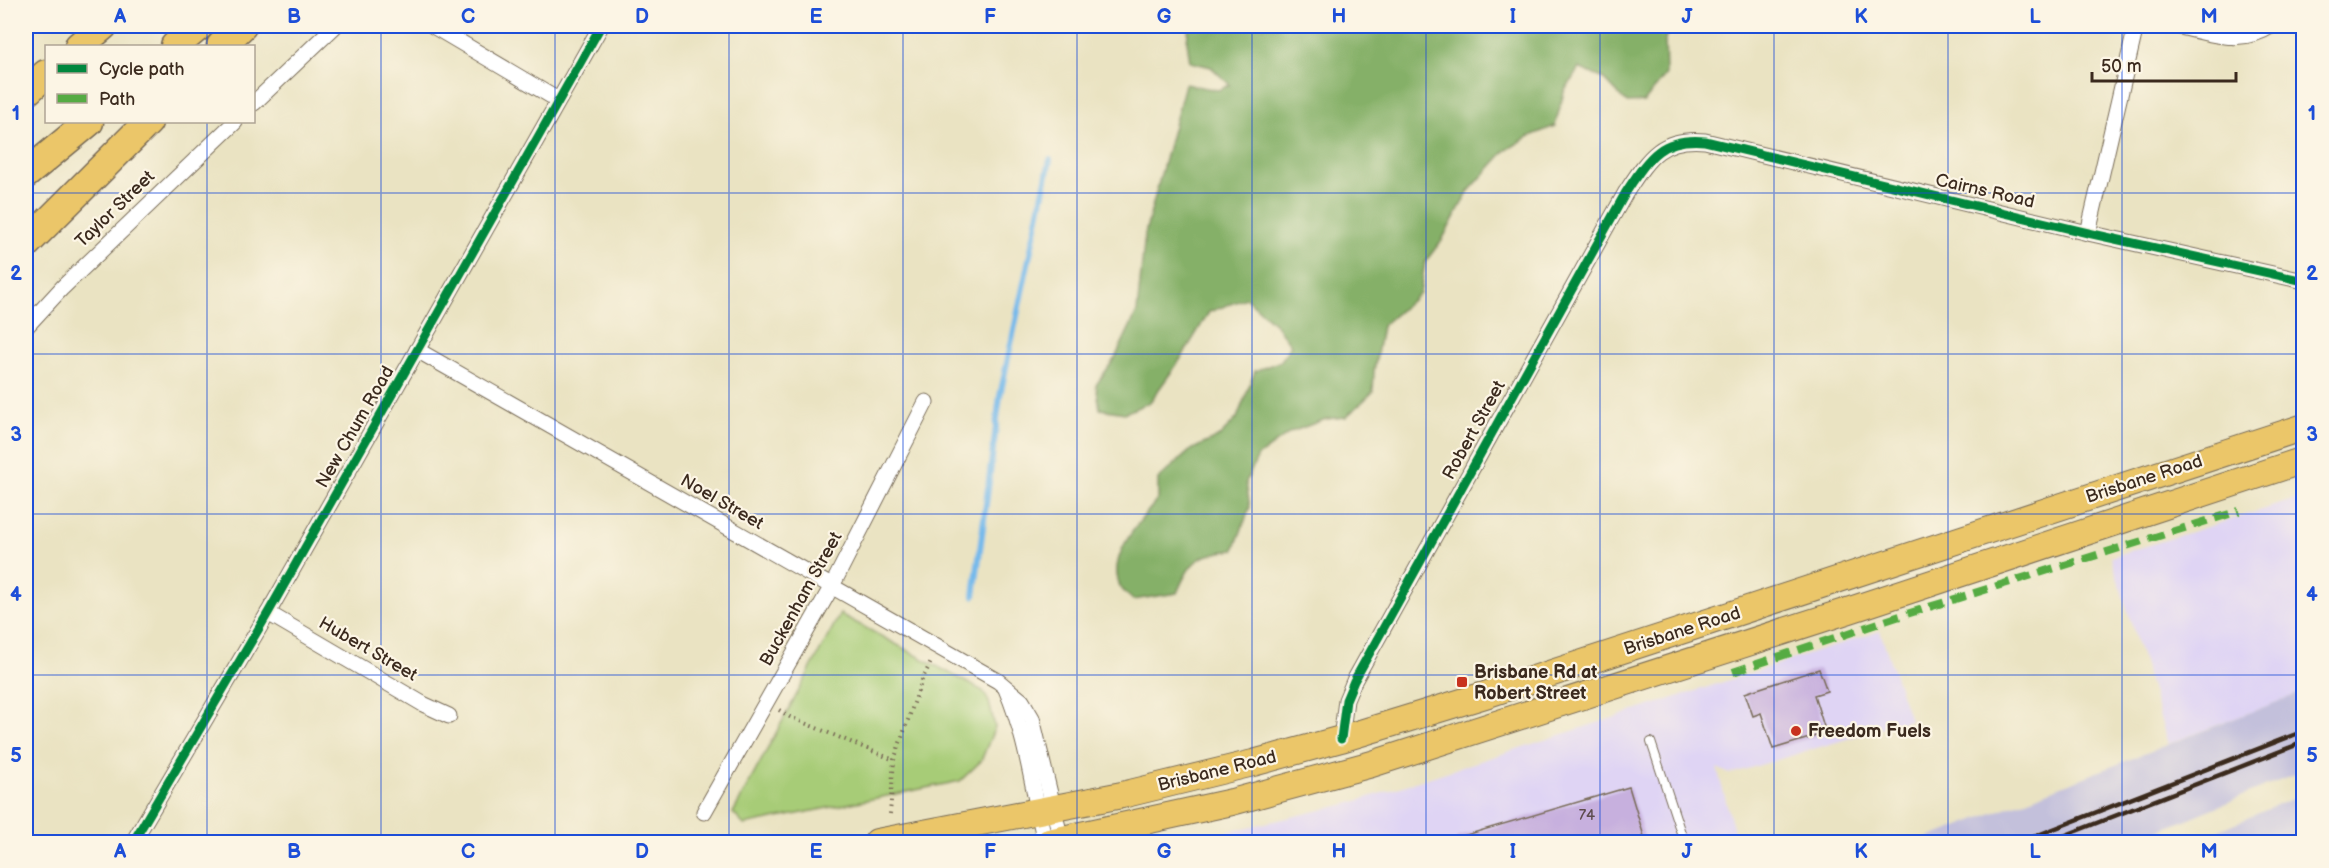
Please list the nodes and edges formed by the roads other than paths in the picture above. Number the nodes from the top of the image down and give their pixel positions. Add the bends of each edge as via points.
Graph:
1 (103, 26) edge
2 (199, 26) edge
3 (242, 26) edge
4 (334, 26) edge
5 (433, 26) edge
6 (601, 26) edge
7 (2136, 26) edge
8 (2176, 26) edge
9 (2271, 26) edge
10 (79, 45) edge
11 (176, 45) edge
12 (222, 45) edge
13 (45, 75) edge
14 (26, 92) edge
15 (558, 100) junction
16 (255, 102) edge
17 (88, 123) edge
18 (147, 123) edge
19 (234, 123) edge
20 (1660, 149) joint
21 (26, 174) edge
22 (2088, 232) junction
23 (26, 244) edge
24 (2304, 281) edge
25 (26, 327) edge
26 (417, 350) junction
27 (926, 402) dead end
28 (2304, 427) edge
29 (2304, 460) edge
30 (832, 586) junction
31 (267, 613) junction
32 (449, 717) dead end
33 (1341, 739) junction
34 (1651, 742) dead end
35 (1046, 810) junction
36 (704, 812) dead end
37 (1124, 834) edge
38 (1054, 842) edge
39 (133, 843) edge
40 (877, 843) edge
41 (1684, 843) edge

1 - 10 highway
2 - 11 highway
3 - 12 highway
4 - 16 street
5 - 15 street
6 - 15 street, New Chum Road
7 - 22 street
8 - 9 street via 2225,37 2244,37
13 - 14 highway
15 - 26 street, New Chum Road
17 - 21 highway
18 - 23 highway
19 - 25 street, Taylor Street
20 - 22 street, Cairns Road via 1689,139 1705,141
20 - 33 street, Robert Street via 1626,192 1369,653 1349,692
22 - 24 street, Cairns Road
26 - 30 street, Noel Street
26 - 31 street, New Chum Road
27 - 30 street, Buckenham Street
28 - 33 main road, Brisbane Road
29 - 37 main road, Brisbane Road via 1372,764
30 - 35 street, Noel Street via 988,674 1006,689
30 - 36 street, Buckenham Street
31 - 32 street, Hubert Street
31 - 39 street, New Chum Road
33 - 35 main road, Brisbane Road
34 - 41 lane
35 - 38 street, Noel Street
35 - 40 main road, Brisbane Road
37 - 38 main road, Brisbane Road

